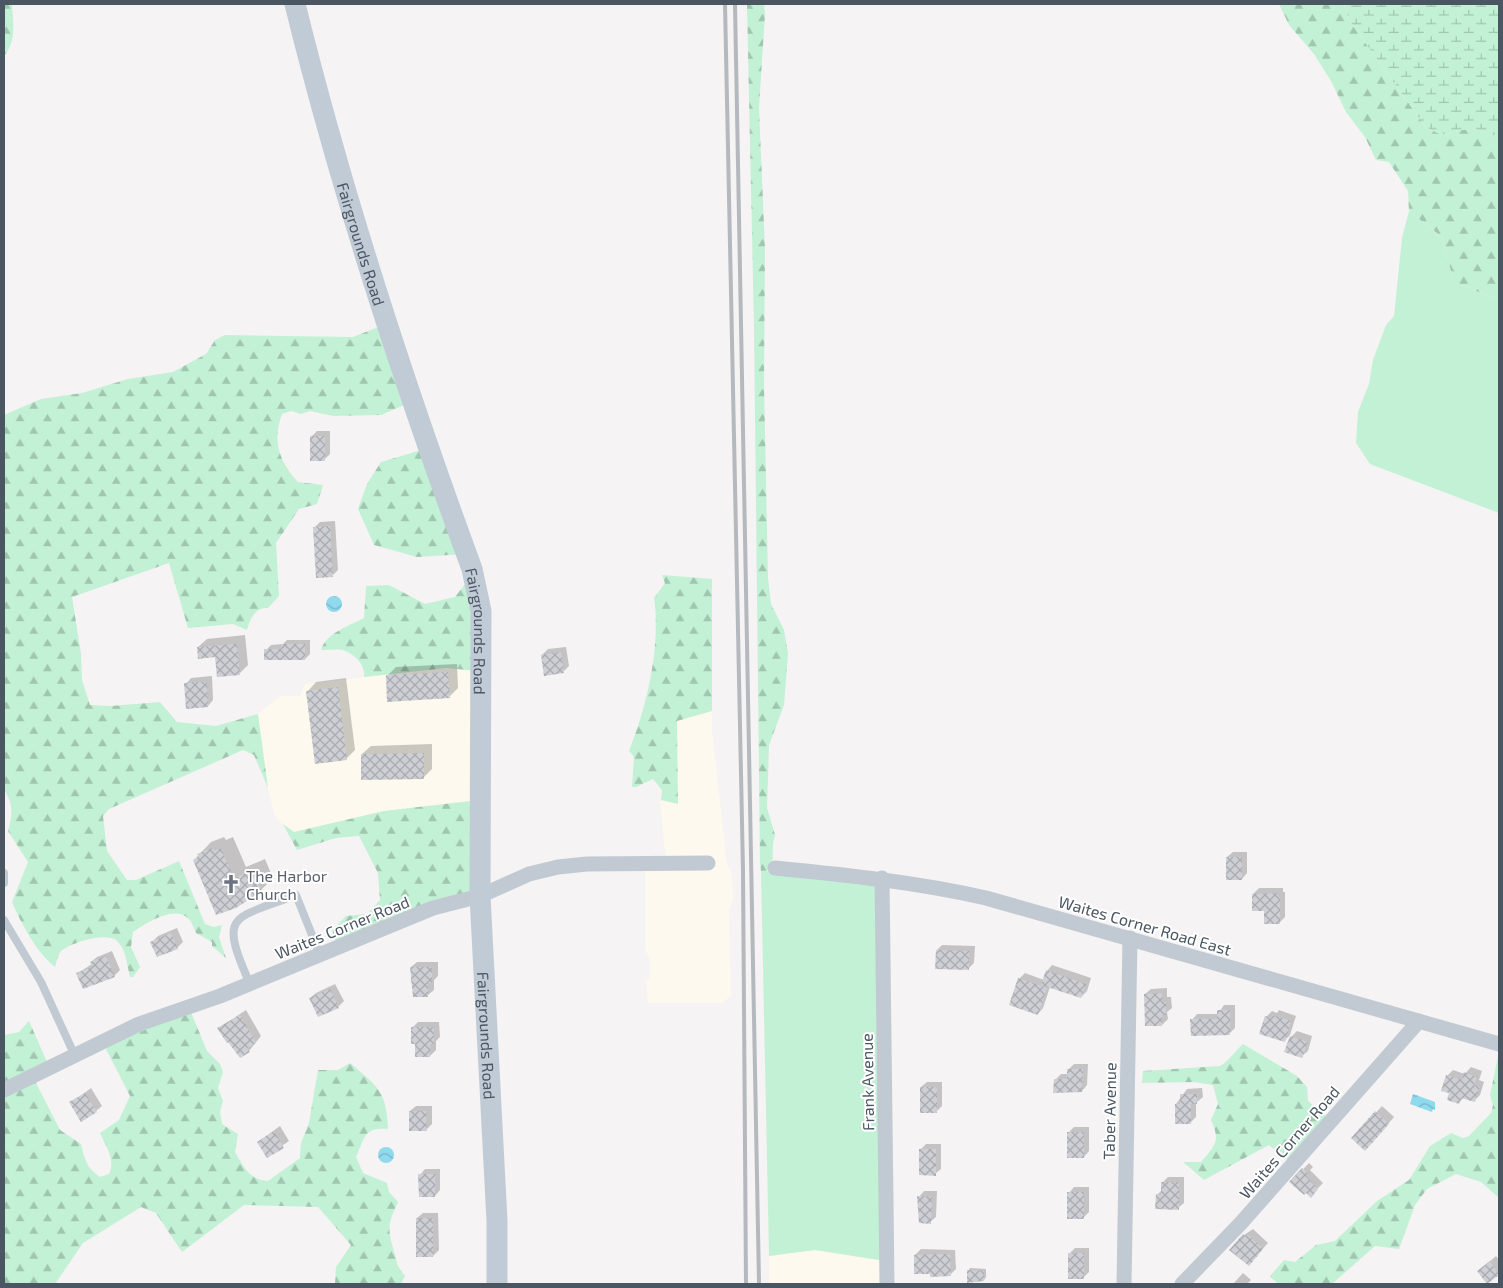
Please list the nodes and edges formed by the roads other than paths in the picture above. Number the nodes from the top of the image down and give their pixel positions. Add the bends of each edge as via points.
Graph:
1 (295, 4) edge
2 (708, 863) dead end
3 (775, 868) dead end
4 (4, 873) edge
5 (882, 878) junction
6 (4, 883) edge
7 (480, 896) junction
8 (4, 920) edge
9 (1130, 938) junction
10 (320, 955) junction
11 (250, 984) junction
12 (1419, 1020) junction
13 (1499, 1044) edge
14 (75, 1056) junction
15 (4, 1089) edge
16 (497, 1284) edge
17 (887, 1284) edge
18 (1124, 1284) edge
19 (1182, 1284) edge

1 - 7 street, Fairgrounds Road via 323,115 365,254 472,569 481,611
2 - 7 street, Waites Corner Road via 611,863 558,867 524,876
3 - 5 street, Waites Corner Road East
4 - 6 lane
5 - 9 street, Waites Corner Road East via 978,896
5 - 17 street, Frank Avenue
7 - 10 street, Waites Corner Road via 433,908
7 - 16 street, Fairgrounds Road via 497,1221
8 - 14 lane via 41,982
9 - 12 street, Waites Corner Road East
9 - 18 street, Taber Avenue
10 - 11 street, Waites Corner Road
10 - 11 lane via 296,895 250,912 239,918 232,933
11 - 14 street, Waites Corner Road via 139,1024
12 - 13 street, Waites Corner Road East
12 - 19 street, Waites Corner Road via 1241,1223
14 - 15 street, Waites Corner Road

